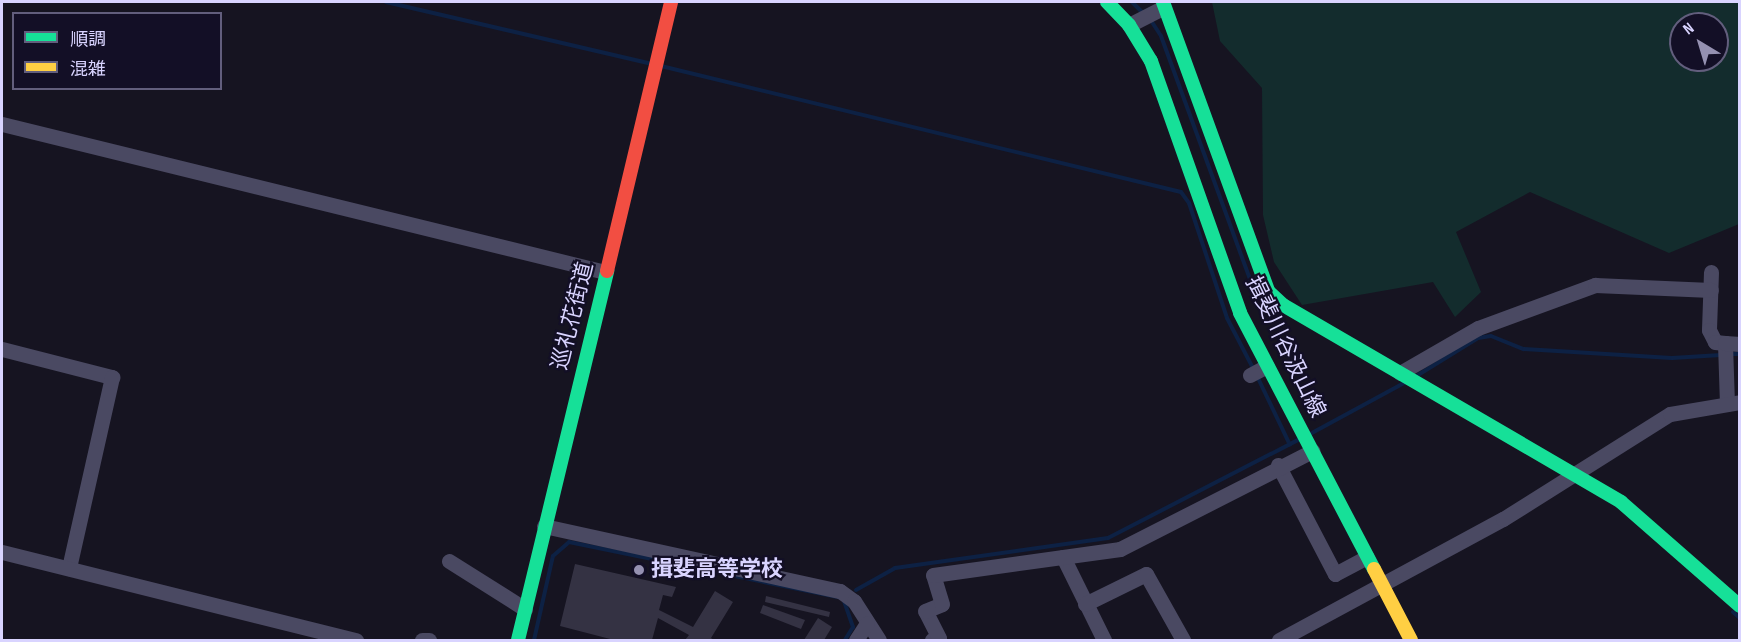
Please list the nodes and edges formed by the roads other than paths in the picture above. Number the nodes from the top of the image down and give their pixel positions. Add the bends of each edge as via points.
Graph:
1 (671, 2) edge
2 (1107, 2) edge
3 (1163, 4) edge
4 (1129, 25) junction
5 (2, 124) edge
6 (605, 272) junction
7 (1711, 272) dead end
8 (1711, 290) junction
9 (1732, 343) edge
10 (2, 349) edge
11 (1267, 366) junction
12 (1400, 373) junction
13 (1250, 375) dead end
14 (1733, 403) edge
15 (1312, 451) junction
16 (1278, 465) junction
17 (1573, 471) junction
18 (544, 526) junction
19 (2, 552) edge
20 (1063, 557) junction
21 (1367, 557) junction
22 (449, 561) dead end
23 (69, 568) junction
24 (1382, 586) junction
25 (1085, 604) junction
26 (1740, 606) edge
27 (525, 609) junction
28 (867, 623) junction
29 (356, 640) edge
30 (422, 640) edge
31 (429, 640) edge
32 (518, 640) edge
33 (856, 640) edge
34 (879, 640) edge
35 (932, 640) edge
36 (1104, 640) edge
37 (1183, 640) edge
38 (1280, 640) edge
39 (1411, 640) edge

1 - 6 street, 巡礼花街道
2 - 4 street, 揖斐川谷汲山線
3 - 4 street
3 - 12 street via 1268,291
4 - 11 street, 揖斐川谷汲山線 via 1151,61 1240,313
5 - 6 street
6 - 18 street, 巡礼花街道
7 - 8 street
8 - 9 street via 1709,330 1715,342
8 - 12 street via 1595,285 1478,328
9 - 14 street
10 - 23 street via 112,377
11 - 13 street
11 - 15 street, 揖斐川谷汲山線
12 - 17 street
14 - 17 street via 1671,414
15 - 16 street
15 - 21 street, 揖斐川谷汲山線
16 - 20 street via 1120,549
16 - 21 street via 1335,574
17 - 24 street via 1503,519
17 - 26 street via 1648,523
18 - 27 street, 巡礼花街道
18 - 28 street via 840,591 854,601
19 - 23 street
20 - 25 street
20 - 35 street via 933,575 942,604 925,611 939,638
21 - 24 street, 揖斐川谷汲山線
22 - 27 street
23 - 29 street
24 - 38 street
24 - 39 street, 揖斐川谷汲山線
25 - 36 street
25 - 37 street via 1146,574
27 - 32 street, 巡礼花街道
28 - 33 street
28 - 34 street
30 - 31 street

